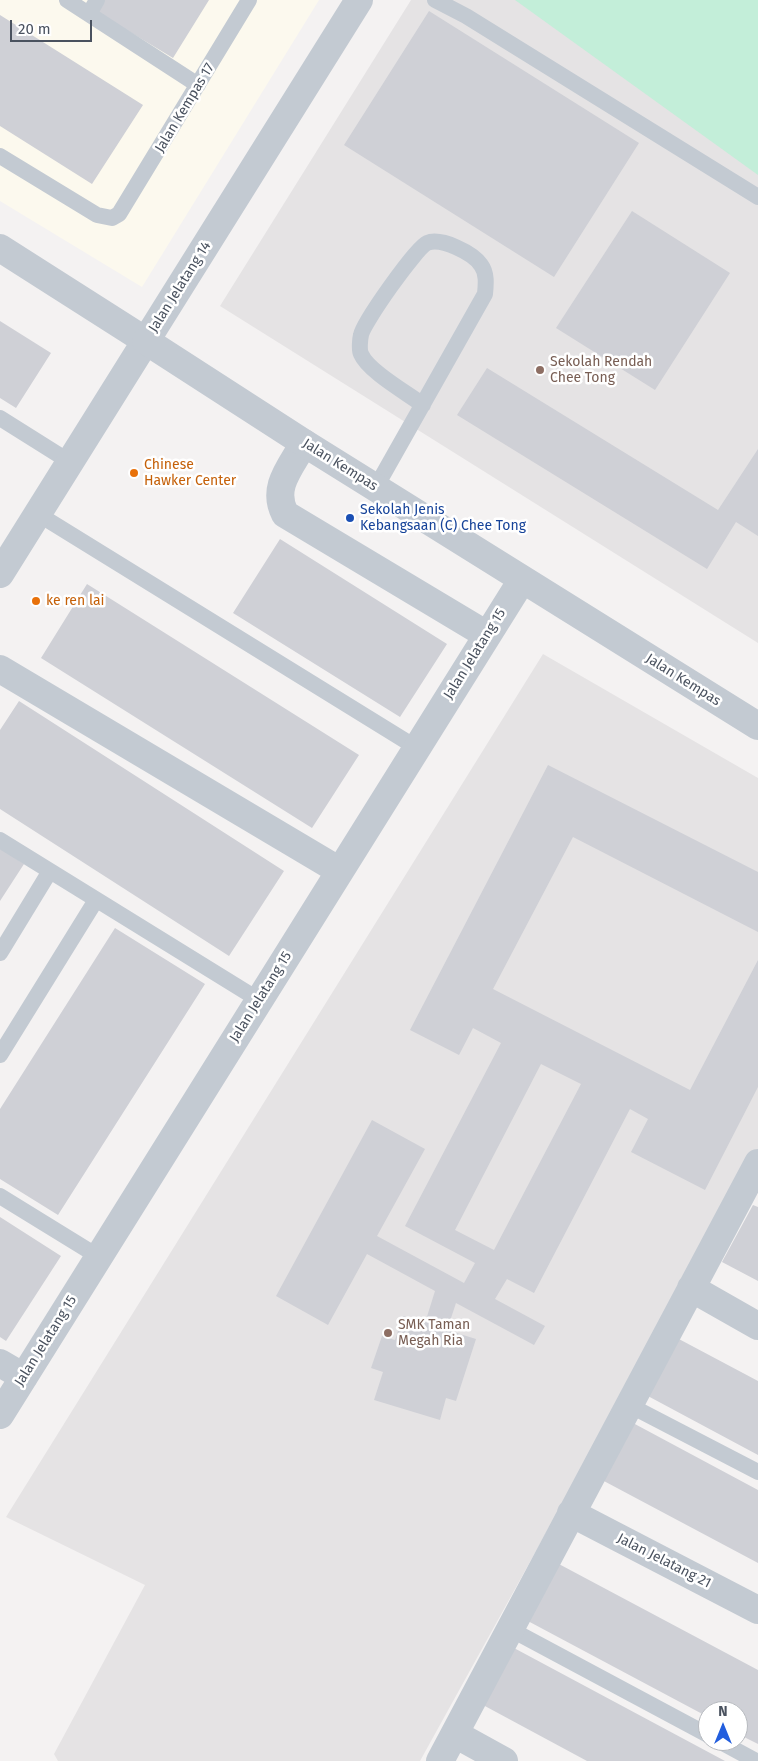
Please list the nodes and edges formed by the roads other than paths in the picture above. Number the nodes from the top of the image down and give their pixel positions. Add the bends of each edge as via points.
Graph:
1 (67, 0) edge
2 (249, 0) edge
3 (359, 0) edge
4 (435, 0) edge
5 (93, 7) edge
6 (198, 85) junction
7 (0, 156) edge
8 (758, 197) edge
9 (0, 248) edge
10 (146, 341) junction
11 (423, 404) junction
12 (0, 418) edge
13 (304, 443) junction
14 (70, 462) junction
15 (376, 487) junction
16 (38, 514) junction
17 (4, 559) edge
18 (522, 580) junction
19 (488, 635) junction
20 (0, 669) edge
21 (758, 726) edge
22 (417, 748) junction
23 (0, 840) edge
24 (340, 870) junction
25 (50, 872) junction
26 (96, 900) junction
27 (0, 953) edge
28 (259, 1000) junction
29 (0, 1055) edge
30 (755, 1176) edge
31 (0, 1196) edge
32 (99, 1257) junction
33 (691, 1288) junction
34 (758, 1326) edge
35 (0, 1363) edge
36 (24, 1377) junction
37 (629, 1405) junction
38 (0, 1415) edge
39 (758, 1472) edge
40 (571, 1513) junction
41 (758, 1610) edge
42 (510, 1629) junction
43 (698, 1730) edge
44 (455, 1734) junction
45 (738, 1751) edge
46 (440, 1761) edge
47 (504, 1761) edge
48 (756, 1761) edge

1 - 5 lane
2 - 6 lane, Jalan Kempas 17
3 - 10 street, Jalan Jelatang 14
4 - 8 lane
5 - 6 lane
6 - 7 lane, Jalan Kempas 17 via 119,214 104,218 97,215
9 - 10 street, Jalan Kempas
10 - 13 street, Jalan Kempas
10 - 14 street, Jalan Jelatang 14
11 - 11 lane via 485,294 486,277 481,264 466,252 444,242 428,242 411,256 360,334 360,353 372,367
11 - 15 lane
12 - 14 lane
13 - 15 street, Jalan Kempas
13 - 19 street via 281,484 279,501 285,514
14 - 16 street, Jalan Jelatang 14
15 - 18 street, Jalan Kempas
16 - 17 street, Jalan Jelatang 14
16 - 22 lane
18 - 19 street, Jalan Jelatang 15
18 - 21 street, Jalan Kempas
19 - 22 street, Jalan Jelatang 15
20 - 24 street
22 - 24 street, Jalan Jelatang 15
23 - 25 lane
24 - 28 street, Jalan Jelatang 15
25 - 26 lane
25 - 27 lane
26 - 28 lane
26 - 29 lane
28 - 32 street, Jalan Jelatang 15
30 - 33 street
31 - 32 lane
32 - 36 street, Jalan Jelatang 15
33 - 34 street
33 - 37 street
35 - 36 street
36 - 38 street, Jalan Jelatang 15
37 - 39 lane
37 - 40 street
40 - 41 street, Jalan Jelatang 21
40 - 42 street
42 - 43 lane
42 - 44 street
44 - 46 street
44 - 47 street
45 - 48 lane

